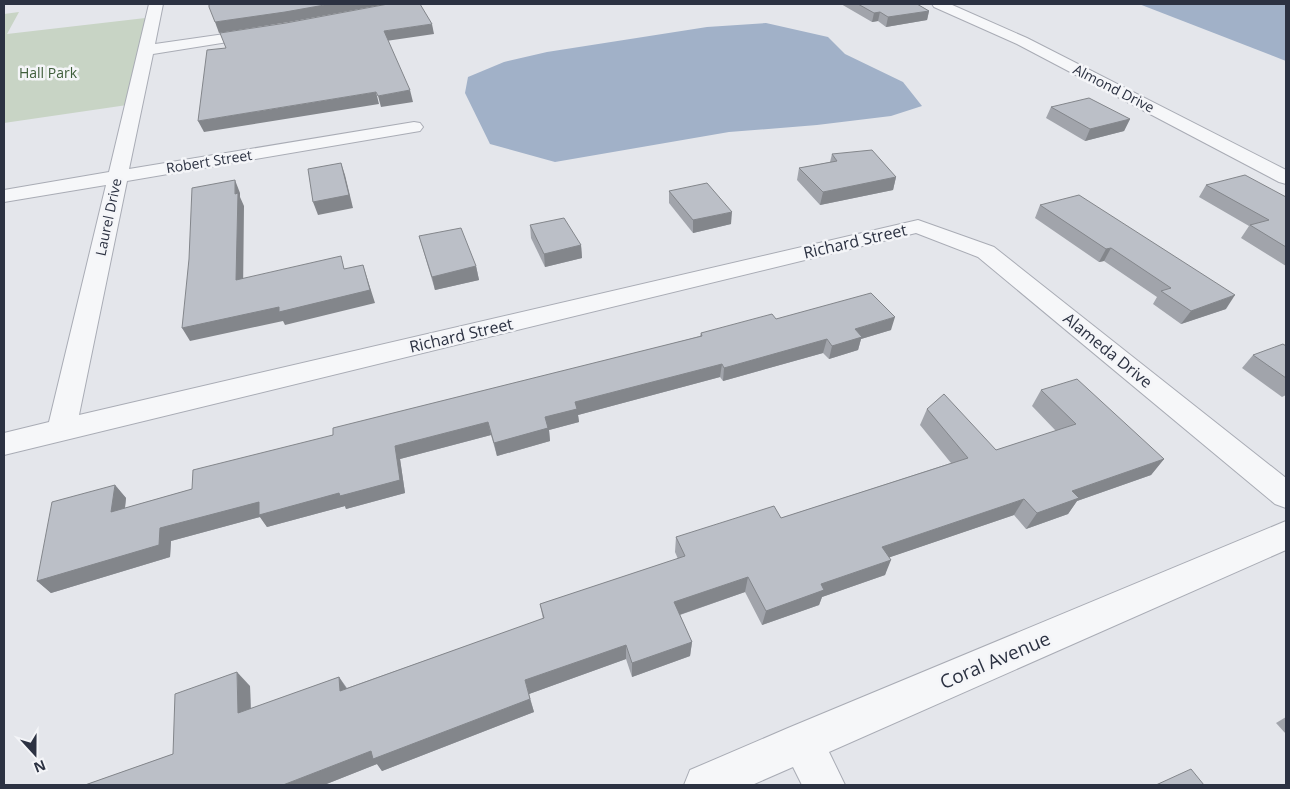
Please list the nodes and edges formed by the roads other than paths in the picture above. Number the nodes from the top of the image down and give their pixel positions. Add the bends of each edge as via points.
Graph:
1 (156, 4) edge
2 (939, 4) edge
3 (270, 31) edge
4 (146, 50) junction
5 (414, 127) dead end
6 (117, 177) junction
7 (1286, 178) edge
8 (4, 196) edge
9 (918, 226) joint
10 (62, 430) junction
11 (4, 444) edge
12 (1286, 495) edge
13 (1286, 535) edge
14 (802, 742) junction
15 (705, 785) edge
16 (824, 785) edge

1 - 4 street, Laurel Drive
2 - 7 street, Almond Drive via 1022,40
3 - 4 street
4 - 6 street, Laurel Drive
5 - 6 street, Robert Street
6 - 8 street, Robert Street
6 - 10 street, Laurel Drive
9 - 10 street, Richard Street
9 - 12 street, Alameda Drive via 986,252
10 - 11 street, Richard Street
13 - 14 street, Coral Avenue
14 - 15 street, Coral Avenue
14 - 16 street

